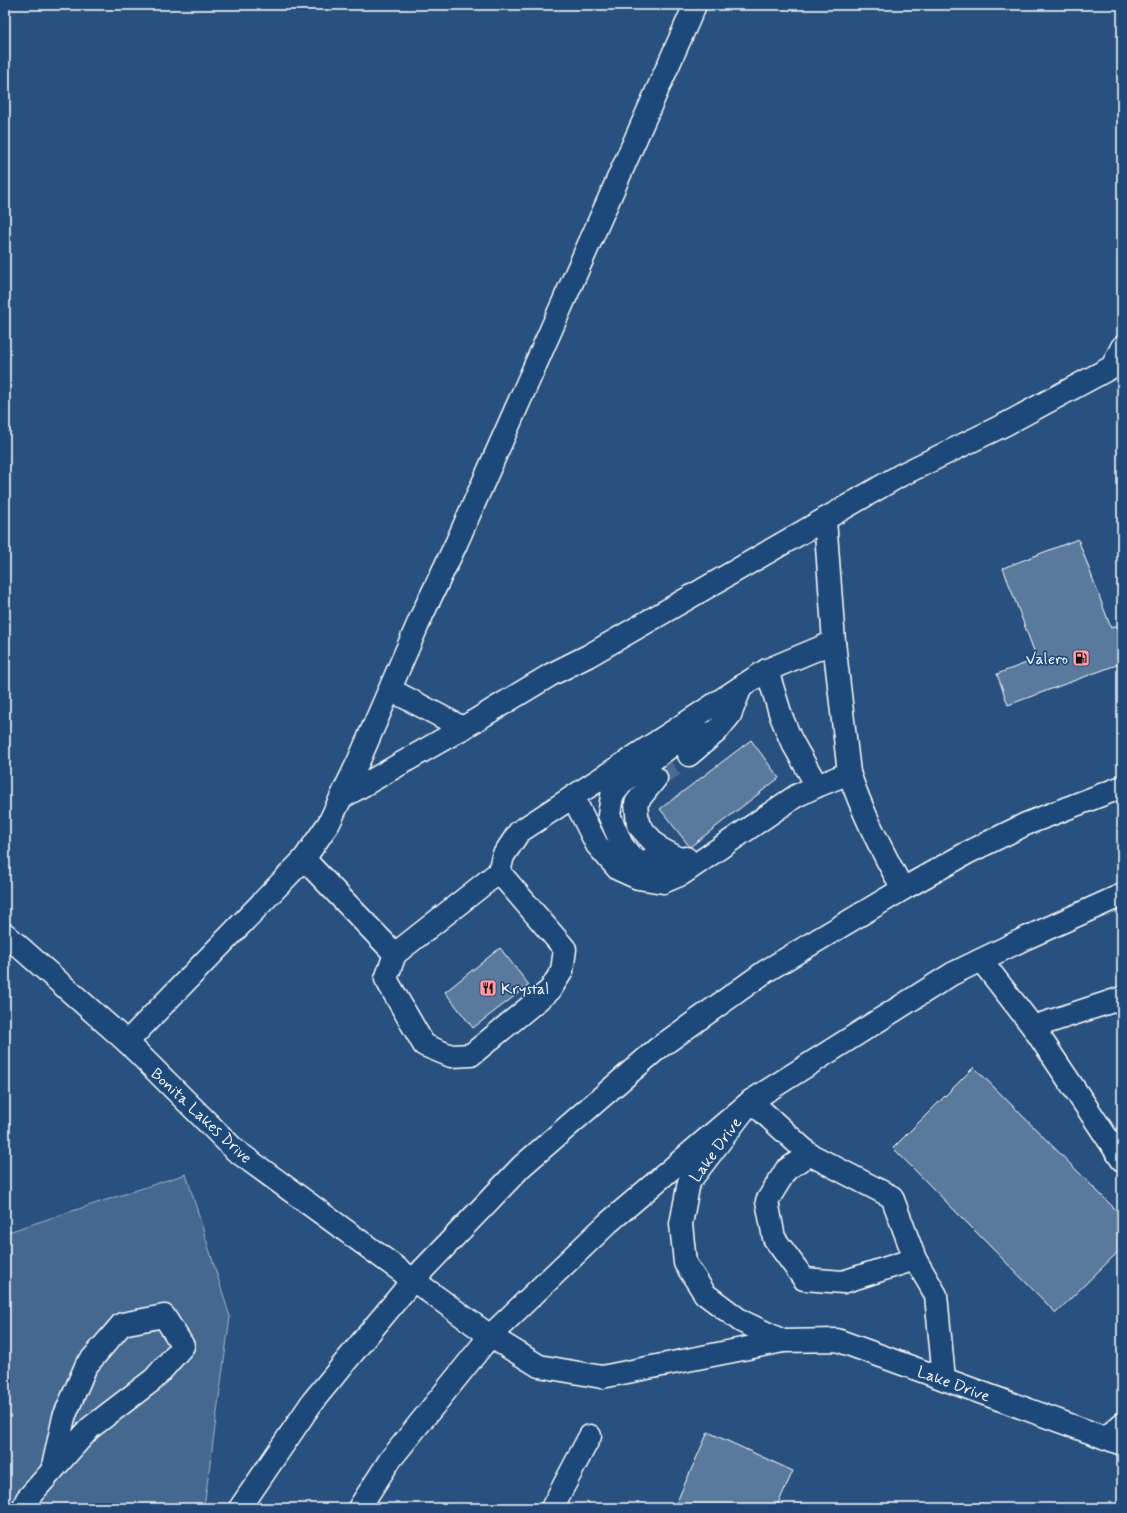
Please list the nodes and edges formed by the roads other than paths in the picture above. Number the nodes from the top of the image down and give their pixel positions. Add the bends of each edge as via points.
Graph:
1 (695, 5) edge
2 (1122, 347) edge
3 (825, 519) junction
4 (834, 642) junction
5 (767, 670) junction
6 (742, 686) junction
7 (390, 690) junction
8 (463, 728) junction
9 (716, 732) junction
10 (689, 755) tunnel mouth
11 (849, 773) junction
12 (656, 778) tunnel mouth
13 (817, 786) junction
14 (1122, 787) edge
15 (796, 796) junction
16 (573, 797) junction
17 (341, 798) junction
18 (304, 859) junction
19 (682, 860) junction
20 (499, 872) junction
21 (903, 889) junction
22 (1122, 895) edge
23 (5, 934) edge
24 (395, 954) junction
25 (981, 960) junction
26 (1122, 998) edge
27 (1033, 1027) junction
28 (127, 1042) junction
29 (751, 1101) junction
30 (809, 1154) junction
31 (1122, 1160) edge
32 (915, 1259) junction
33 (413, 1280) junction
34 (490, 1336) junction
35 (783, 1341) junction
36 (944, 1379) junction
37 (1122, 1424) edge
38 (590, 1436) dead end
39 (1114, 1442) edge
40 (52, 1471) junction
41 (23, 1508) edge
42 (240, 1508) edge
43 (359, 1508) edge
44 (552, 1508) edge

1 - 7 main road
2 - 3 main road via 1112,367 1006,424 902,475
3 - 4 main road
3 - 8 main road via 588,656 552,674
4 - 5 main road
4 - 11 main road
5 - 6 main road
5 - 13 main road via 791,740
6 - 9 main road via 730,715
6 - 16 main road
7 - 8 main road
7 - 17 main road
8 - 17 main road
9 - 10 main road
9 - 19 main road via 679,740 623,782 612,796 609,815 622,845 634,860 659,864
11 - 13 main road
11 - 21 main road via 880,850
12 - 19 main road via 636,803 638,825 659,848
13 - 15 main road
14 - 21 main road via 1026,824
15 - 16 main road via 682,874 663,882 638,878 618,869 597,844
15 - 19 main road via 768,802
16 - 20 main road via 519,832 503,856
17 - 18 main road via 329,823
18 - 24 main road
18 - 28 main road
20 - 24 main road
20 - 24 main road via 565,949 562,970 550,990 471,1055 451,1056 424,1045 386,979
21 - 33 main road via 766,971 657,1049 522,1166
22 - 25 main road
23 - 28 main road, Bonita Lakes Drive
25 - 27 main road
25 - 29 main road via 952,974
26 - 27 main road
27 - 31 main road
28 - 33 main road, Bonita Lakes Drive via 235,1150
29 - 30 main road
29 - 34 main road via 608,1223
29 - 35 main road, Lake Drive via 690,1182 681,1224 685,1264 705,1294 742,1321
30 - 32 main road via 892,1197
30 - 32 main road via 786,1170 767,1201 774,1238 804,1279 843,1282
32 - 36 main road via 936,1295
33 - 34 main road, Bonita Lakes Drive
33 - 42 main road via 313,1401
34 - 35 main road, Lake Drive via 539,1366 602,1377
34 - 43 main road via 390,1460
35 - 36 main road, Lake Drive via 837,1340
36 - 39 main road, Lake Drive
37 - 39 main road
38 - 44 main road
40 - 40 main road via 90,1428 154,1379 183,1346 164,1316 122,1324 86,1366 64,1417
40 - 41 main road via 27,1499

